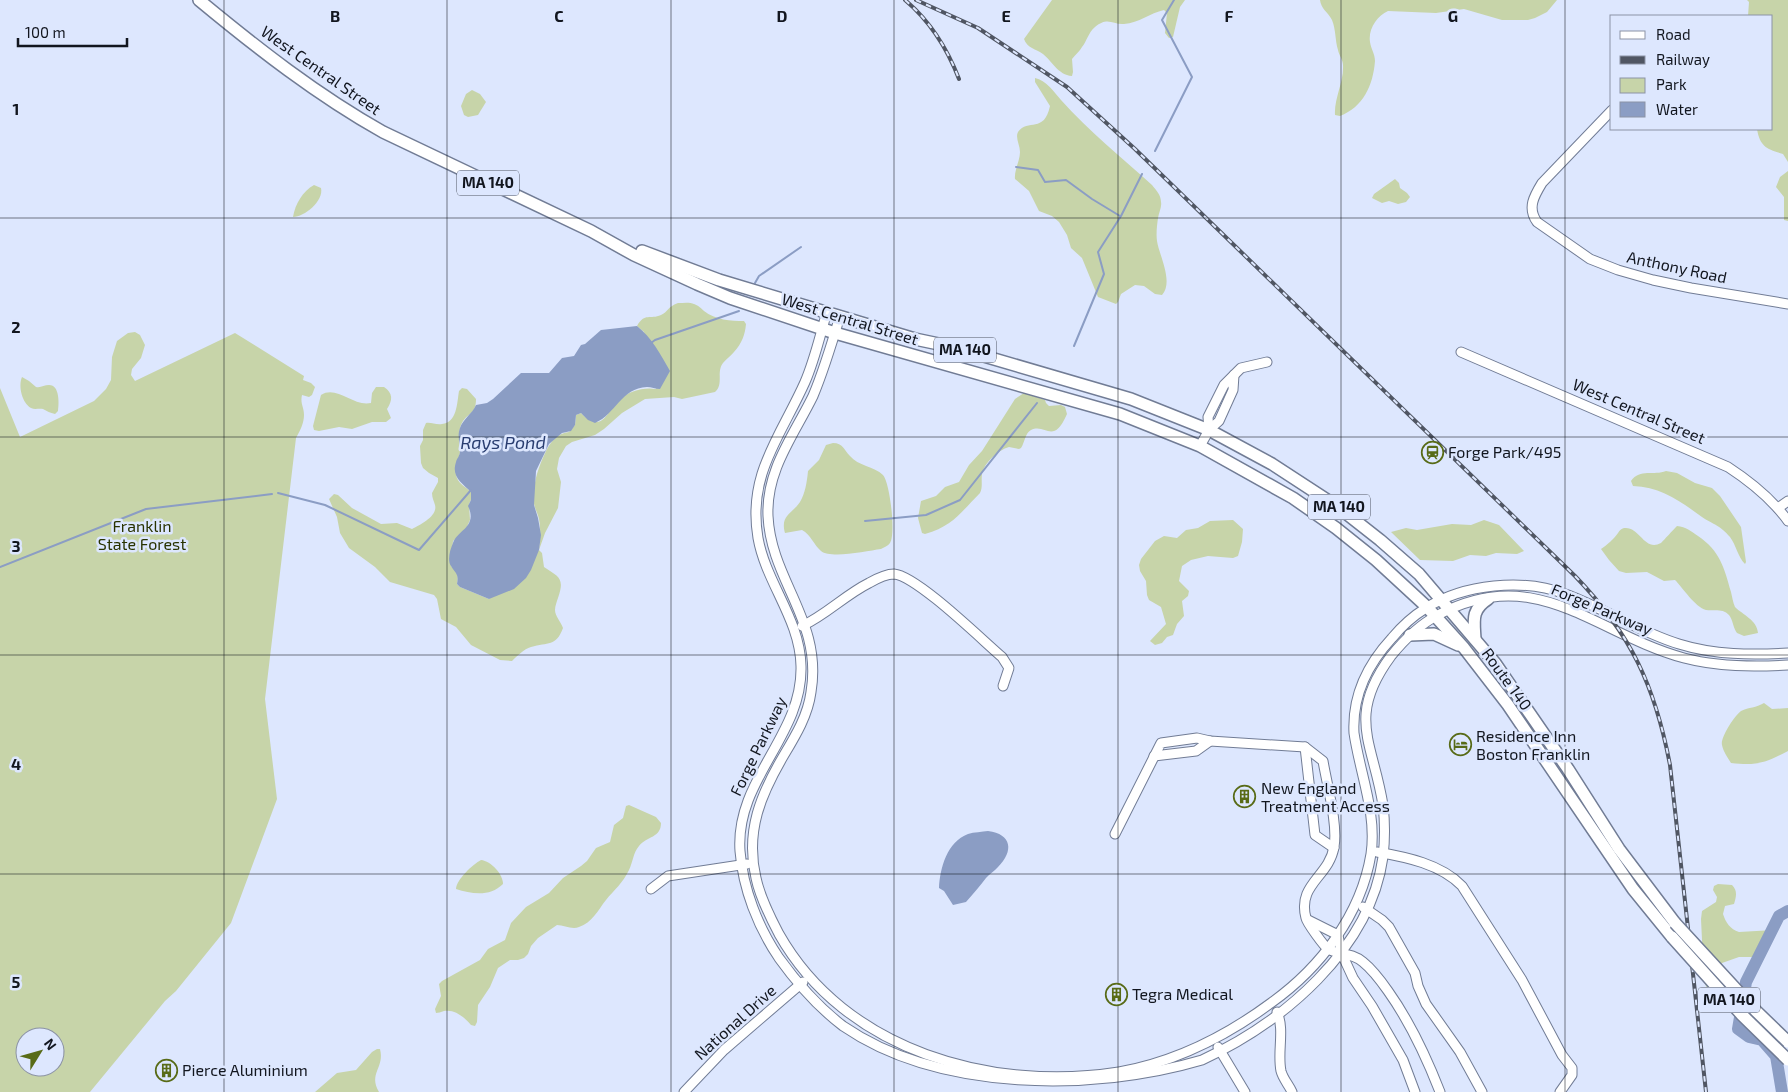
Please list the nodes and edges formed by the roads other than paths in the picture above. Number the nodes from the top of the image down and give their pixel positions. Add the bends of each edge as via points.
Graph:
1 (199, 0) edge
2 (1610, 112) edge
3 (594, 233) junction
4 (1788, 304) edge
5 (827, 312) junction
6 (840, 316) junction
7 (822, 329) junction
8 (835, 333) junction
9 (1461, 352) dead end
10 (1267, 362) dead end
11 (1209, 430) junction
12 (1200, 446) junction
13 (1788, 501) edge
14 (1778, 508) junction
15 (1788, 521) edge
16 (1488, 599) junction
17 (1441, 600) junction
18 (1427, 607) junction
19 (1450, 610) junction
20 (1436, 616) junction
21 (805, 624) junction
22 (795, 629) junction
23 (1410, 635) junction
24 (1475, 639) junction
25 (1464, 648) junction
26 (1788, 653) edge
27 (1788, 665) edge
28 (1003, 686) dead end
29 (1210, 741) junction
30 (1305, 747) junction
31 (1154, 756) junction
32 (1115, 834) dead end
33 (1334, 848) junction
34 (1372, 851) junction
35 (1383, 853) junction
36 (753, 863) junction
37 (742, 865) junction
38 (651, 889) dead end
39 (1356, 903) junction
40 (1367, 909) junction
41 (1306, 918) junction
42 (1338, 935) junction
43 (1328, 949) junction
44 (1341, 952) junction
45 (809, 977) junction
46 (800, 985) junction
47 (1271, 1003) junction
48 (1278, 1014) junction
49 (1215, 1040) junction
50 (1788, 1042) edge
51 (1219, 1051) junction
52 (1788, 1060) edge
53 (1050, 1078) junction
54 (1090, 1088) dead end
55 (1014, 1089) dead end
56 (1050, 1090) dead end
57 (684, 1092) edge
58 (1245, 1092) edge
59 (1292, 1092) edge
60 (1415, 1092) edge
61 (1440, 1092) edge
62 (1482, 1092) edge
63 (1560, 1092) edge

1 - 3 main road, West Central Street / MA 140 via 350,114
2 - 4 street, Anthony Road via 1542,183 1533,197 1533,217 1537,222 1590,259 1618,270 1690,288
3 - 5 main road, West Central Street / MA 140 via 711,277
3 - 7 main road, West Central Street / MA 140 via 634,255 730,298
5 - 6 main road, West Central Street / MA 140
5 - 7 street, Forge Parkway
6 - 8 street, Forge Parkway
6 - 11 main road, West Central Street / MA 140 via 1131,399
7 - 8 main road, West Central Street / MA 140
7 - 22 street, Forge Parkway via 808,376 765,461 758,485 758,540 766,566
8 - 12 main road, West Central Street / MA 140 via 1120,414
8 - 21 street, Forge Parkway via 812,396 782,453 769,491 768,518 772,544
9 - 14 street, West Central Street via 1728,467 1760,490
10 - 11 street via 1241,368 1224,385 1208,417
11 - 12 street
11 - 17 main road, Route 140 / MA 140 via 1272,464 1338,507 1400,557
12 - 18 main road, Route 140 / MA 140 via 1314,512 1368,553
13 - 14 street
14 - 15 street, West Central Street
16 - 19 street, Forge Parkway
16 - 24 main road via 1479,605 1476,612
16 - 27 street, Forge Parkway via 1518,597 1544,600 1570,608 1686,659 1738,666
17 - 18 street, Forge Parkway
17 - 19 main road, Route 140 / MA 140
17 - 26 street, Forge Parkway via 1494,586 1540,588 1566,594 1680,645 1745,655
18 - 20 main road, Route 140 / MA 140
18 - 34 street, Forge Parkway via 1402,627 1376,657 1363,681 1355,707 1354,733 1372,823
19 - 20 street, Forge Parkway
19 - 24 main road, Route 140 / MA 140
20 - 23 street, Forge Parkway
20 - 25 main road, Route 140 / MA 140
21 - 22 street
21 - 28 street via 868,583 894,574 902,576 919,586 1002,657 1009,668
21 - 36 street, Forge Parkway via 814,668 811,696 803,721 759,804 753,830
22 - 37 street, Forge Parkway via 801,664 797,703 744,809 740,836
23 - 25 main road via 1434,634
23 - 35 street, Forge Parkway via 1379,676 1366,713 1367,740 1383,804
24 - 50 main road, Route 140 / MA 140, bridge via 1519,696 1619,849 1675,923
25 - 52 main road, Route 140 / MA 140, bridge via 1508,705 1633,889 1672,937
29 - 30 street
29 - 31 street via 1196,751
29 - 31 street via 1198,738 1161,743
30 - 33 street via 1323,761 1334,828
30 - 33 street via 1315,835
31 - 32 street
33 - 41 street via 1329,863 1306,895 1303,903
34 - 35 street
34 - 39 street, Forge Parkway
35 - 40 street, Forge Parkway via 1377,884
35 - 63 street via 1435,868 1455,878 1462,886 1517,972 1572,1068 1572,1075
36 - 37 street
36 - 45 street, Forge Parkway via 771,919 790,953
37 - 38 street via 668,876
37 - 46 street, Forge Parkway via 746,888 767,940
39 - 40 street
39 - 42 street, Forge Parkway
40 - 44 street, Forge Parkway
40 - 62 street via 1389,927 1415,973 1426,1004 1460,1052
41 - 42 street
41 - 43 street
42 - 43 street, Forge Parkway
42 - 44 street
43 - 44 street
43 - 47 street, Forge Parkway via 1306,975
44 - 48 street, Forge Parkway via 1312,985
44 - 60 street via 1353,978 1404,1060
44 - 61 street via 1364,962 1398,1005 1418,1039
45 - 46 street, National Drive
45 - 53 street, Forge Parkway via 831,1000 866,1027 913,1052 989,1073
46 - 55 street, Forge Parkway via 845,1027 891,1055 942,1075
46 - 57 street, National Drive via 724,1050
47 - 48 street
47 - 49 street, Forge Parkway
48 - 51 street, Forge Parkway
48 - 59 street via 1280,1069
49 - 51 street
49 - 53 street, Forge Parkway via 1158,1062 1120,1072
51 - 54 street, Forge Parkway via 1177,1070
51 - 58 street
53 - 56 street

